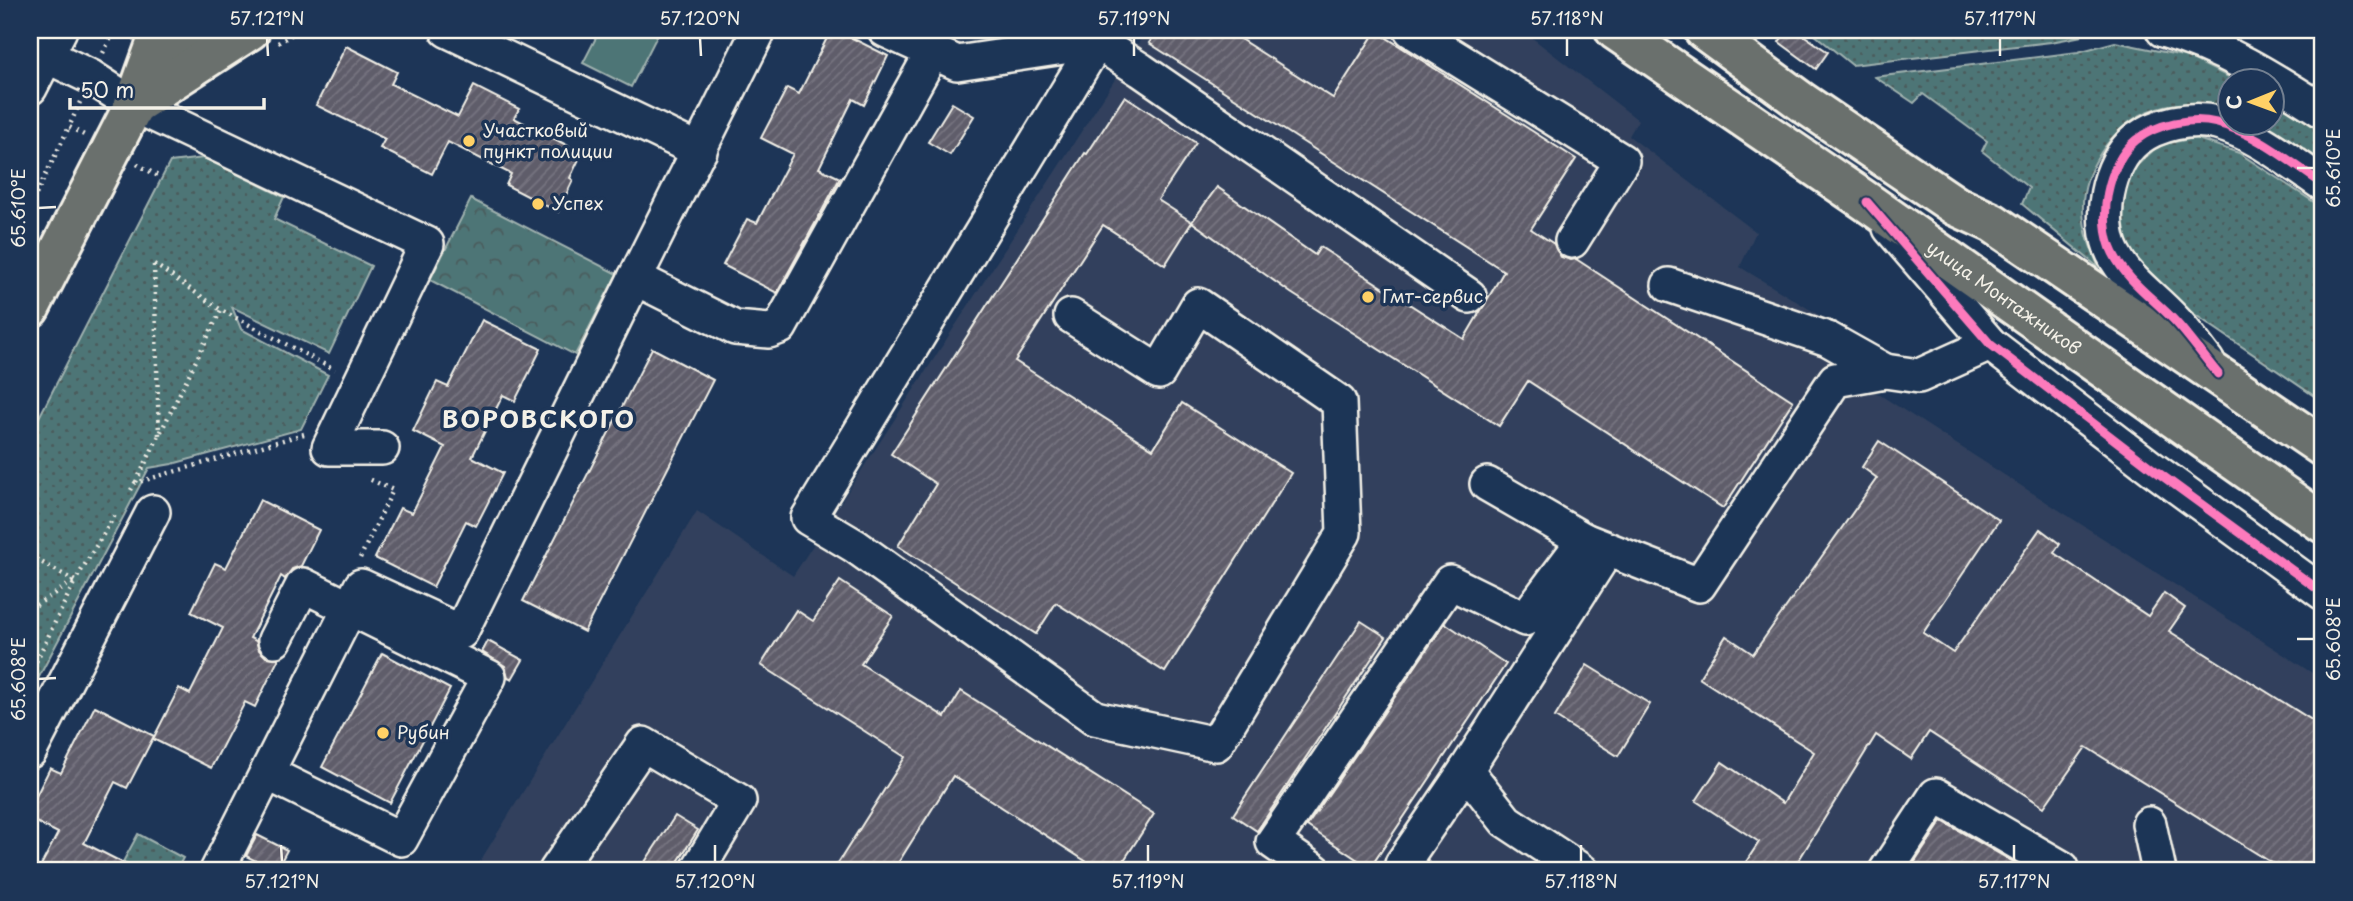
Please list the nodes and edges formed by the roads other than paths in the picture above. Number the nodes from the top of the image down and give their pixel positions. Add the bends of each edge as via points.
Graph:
1 (161, 30) edge
2 (192, 30) edge
3 (250, 30) edge
4 (447, 30) edge
5 (760, 30) edge
6 (885, 30) edge
7 (1411, 30) edge
8 (1615, 30) edge
9 (1704, 30) edge
10 (2163, 30) edge
11 (1101, 36) edge
12 (53, 43) edge
13 (932, 53) junction
14 (30, 88) edge
15 (134, 105) junction
16 (2323, 111) edge
17 (700, 151) junction
18 (2323, 184) edge
19 (1867, 202) junction
20 (1572, 241) dead end
21 (635, 278) junction
22 (1669, 285) dead end
23 (1469, 296) dead end
24 (30, 308) edge
25 (1071, 316) dead end
26 (1990, 344) junction
27 (1885, 371) junction
28 (2218, 374) junction
29 (382, 447) dead end
30 (2323, 447) edge
31 (1487, 484) dead end
32 (135, 504) road end
33 (2323, 523) edge
34 (1595, 545) junction
35 (2323, 593) edge
36 (349, 608) junction
37 (275, 640) dead end
38 (30, 751) edge
39 (1466, 770) junction
40 (267, 773) junction
41 (2148, 824) dead end
42 (217, 871) edge
43 (556, 871) edge
44 (697, 871) edge
45 (1315, 871) edge
46 (1413, 871) edge
47 (1582, 871) edge
48 (1886, 871) edge
49 (2061, 871) edge
50 (2159, 871) edge

1 - 15 main road
2 - 15 main road
3 - 15 main road
4 - 17 street
5 - 17 street
6 - 13 street
7 - 20 street via 1622,161
8 - 19 main road, улица Монтажников
9 - 28 main road via 1945,198 1993,223
10 - 16 street via 2257,68
11 - 13 street via 957,63
11 - 23 street via 1142,70
11 - 25 street via 808,518 855,546 1095,718 1216,744 1344,533 1339,402 1198,305 1159,372
12 - 14 street
12 - 15 street via 91,77
13 - 21 street via 780,327 769,331 735,328
15 - 24 main road
15 - 29 street via 427,244 329,448
17 - 21 street
18 - 28 street via 2249,135 2216,122 2163,126 2135,141 2118,163 2106,194 2105,228 2112,251 2126,275 2174,320
19 - 26 street
19 - 33 main road, улица Монтажников
21 - 36 street via 461,632 360,586
22 - 27 street via 1828,339
26 - 27 street via 1919,376
26 - 35 street
27 - 34 street via 1835,380 1699,585
28 - 30 main road
31 - 34 street
32 - 38 street
34 - 39 street
34 - 45 street via 1525,619 1450,582 1273,842
36 - 37 street via 303,585
36 - 40 street
36 - 40 street via 489,677 401,839
39 - 46 street via 1402,864
39 - 47 street via 1506,821
40 - 42 street
41 - 50 street
43 - 44 street via 643,744 739,801
48 - 49 street via 1936,795

